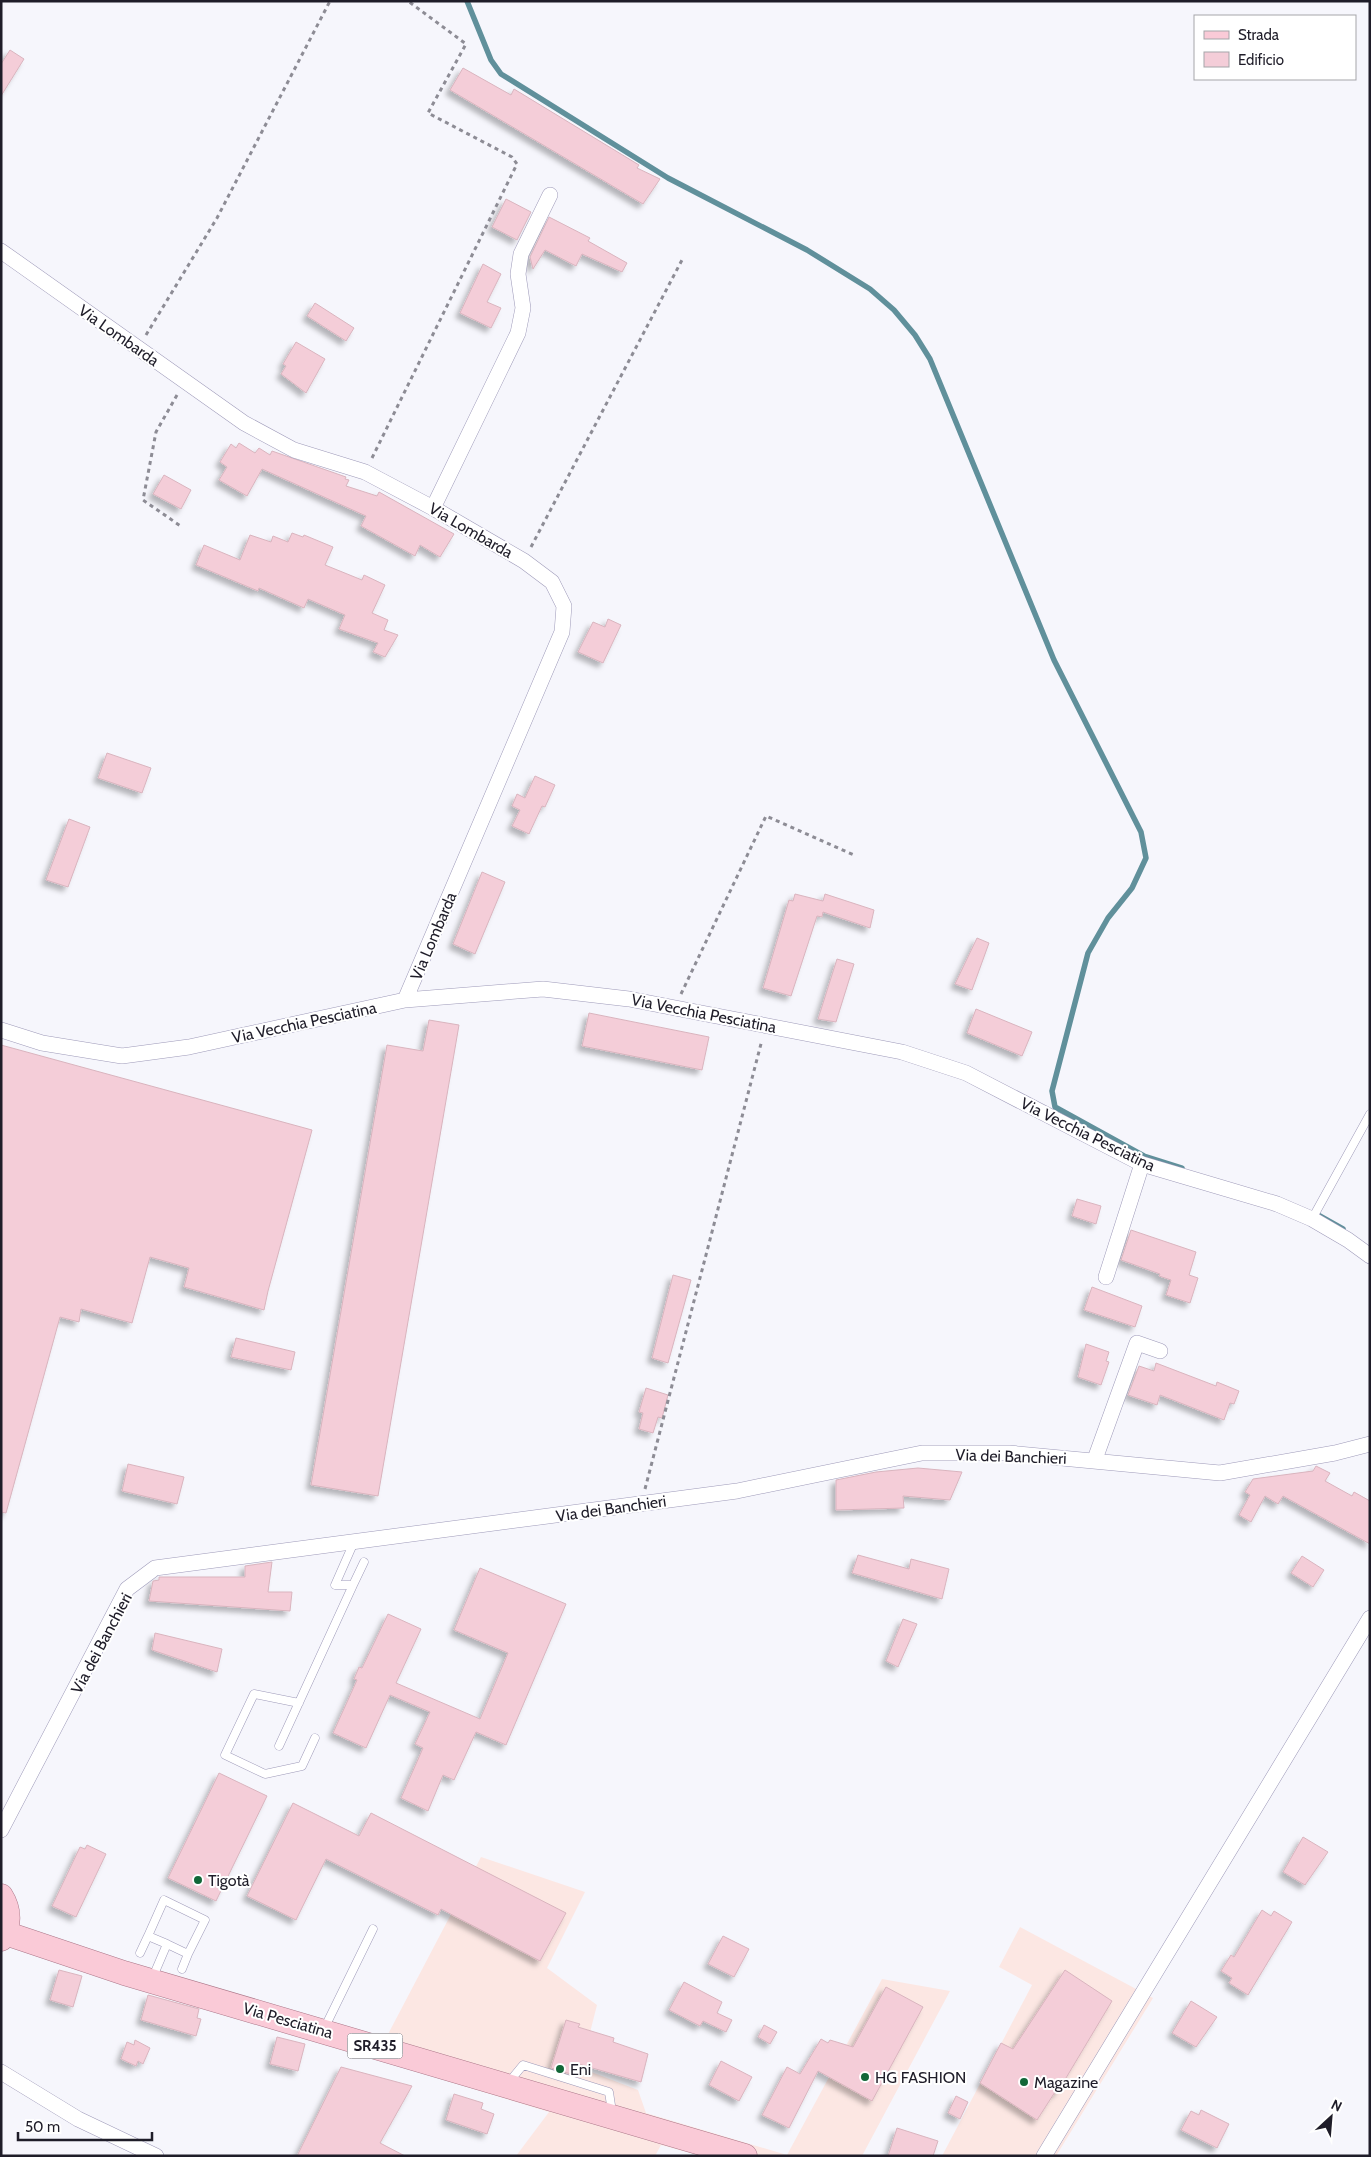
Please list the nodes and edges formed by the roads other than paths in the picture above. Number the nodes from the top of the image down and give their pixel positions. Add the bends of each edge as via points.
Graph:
1 (550, 195) dead end
2 (1, 251) edge
3 (433, 508) junction
4 (405, 1000) junction
5 (1, 1030) edge
6 (1370, 1114) edge
7 (1142, 1164) junction
8 (1312, 1219) junction
9 (1370, 1256) edge
10 (1106, 1277) dead end
11 (1160, 1351) dead end
12 (1370, 1444) edge
13 (1094, 1459) junction
14 (354, 1542) junction
15 (364, 1562) dead end
16 (353, 1585) junction
17 (1370, 1618) edge
18 (299, 1703) junction
19 (315, 1738) dead end
20 (279, 1746) dead end
21 (1, 1830) edge
22 (1, 1896) edge
23 (372, 1929) dead end
24 (3, 1936) edge
25 (148, 1936) junction
26 (167, 1944) junction
27 (140, 1953) dead end
28 (188, 1954) junction
29 (182, 1969) dead end
30 (152, 1981) junction
31 (323, 2031) junction
32 (1, 2072) edge
33 (156, 2156) edge
34 (745, 2156) edge
35 (1044, 2156) edge

1 - 3 street via 521,254 518,274 523,308 518,333
2 - 3 street, Via Lombarda via 244,424 294,450 365,472
3 - 4 street, Via Lombarda via 524,561 552,582 564,606 562,632
4 - 5 street, Via Vecchia Pesciatina via 189,1048 122,1056 42,1043
4 - 7 street, Via Vecchia Pesciatina via 543,989 629,999 902,1052 966,1073
6 - 8 lane
7 - 8 street, Via Vecchia Pesciatina via 1277,1204
7 - 10 street
8 - 9 street, Via Vecchia Pesciatina
11 - 13 street via 1137,1343
12 - 13 street, Via dei Banchieri via 1220,1473
13 - 14 street, Via dei Banchieri via 1009,1453 922,1453 737,1491
14 - 16 lane via 336,1585
14 - 21 street, Via dei Banchieri via 154,1568 127,1590
15 - 16 lane
16 - 18 lane
17 - 35 street
18 - 19 lane via 254,1694 225,1756 265,1774 302,1766
18 - 20 lane
22 - 24 main road, Via Pesciatina / SR435 via 7,1910
23 - 31 lane
24 - 30 main road, Via Pesciatina / SR435
25 - 26 lane
25 - 27 lane
25 - 28 lane via 164,1900 205,1920
26 - 28 lane
26 - 30 lane
28 - 29 lane
30 - 31 main road, Via Pesciatina / SR435
31 - 34 main road, Via Pesciatina / SR435
32 - 33 street via 78,2119

